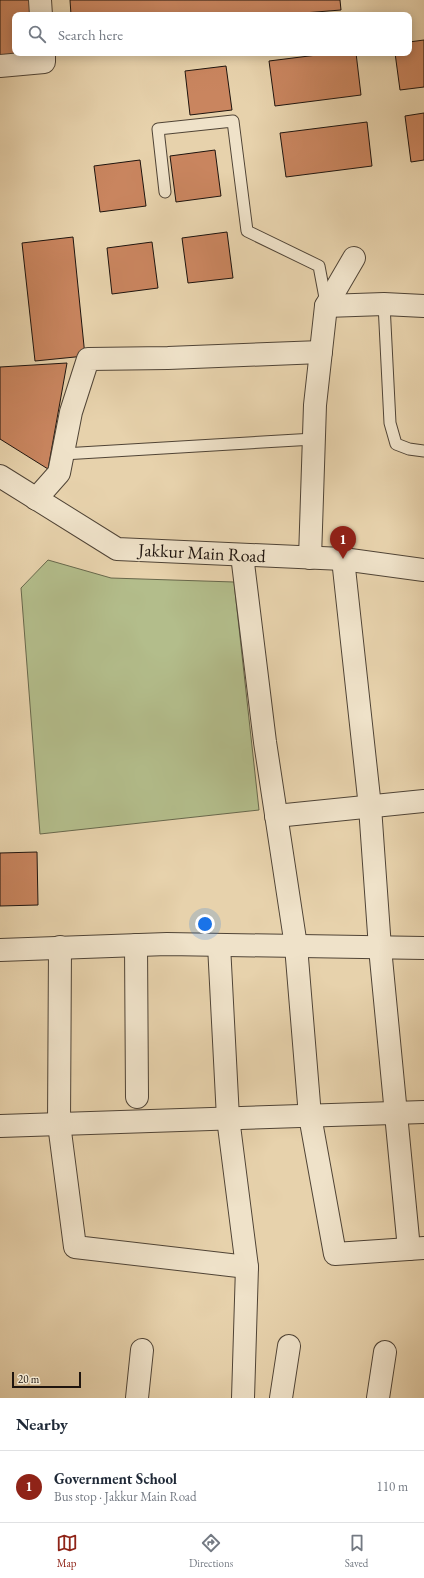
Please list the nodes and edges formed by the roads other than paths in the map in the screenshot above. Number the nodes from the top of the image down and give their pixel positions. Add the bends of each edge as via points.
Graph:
1 (40, 0) edge
2 (41, 12) edge
3 (44, 56) edge
4 (0, 66) edge
5 (165, 192) dead end
6 (354, 258) dead end
7 (384, 304) junction
8 (326, 306) junction
9 (424, 306) edge
10 (321, 352) junction
11 (314, 439) junction
12 (424, 451) edge
13 (62, 454) junction
14 (0, 476) edge
15 (36, 499) junction
16 (242, 555) junction
17 (310, 558) junction
18 (343, 560) junction
19 (424, 570) edge
20 (424, 801) edge
21 (370, 807) junction
22 (276, 816) junction
23 (136, 945) junction
24 (219, 945) junction
25 (296, 946) junction
26 (60, 947) junction
27 (380, 948) junction
28 (424, 948) edge
29 (0, 950) edge
30 (137, 1097) dead end
31 (424, 1112) edge
32 (396, 1113) junction
33 (310, 1116) junction
34 (228, 1118) junction
35 (59, 1124) junction
36 (0, 1126) edge
37 (416, 1249) edge
38 (247, 1267) junction
39 (289, 1346) dead end
40 (142, 1350) dead end
41 (385, 1352) dead end
42 (137, 1398) edge
43 (243, 1398) edge
44 (281, 1398) edge
45 (378, 1398) edge

1 - 2 street
3 - 4 street via 44,62
5 - 8 lane via 158,129 233,121 247,231 319,266
6 - 8 street
7 - 8 street
7 - 9 street
7 - 12 lane via 390,423 396,444 410,450
8 - 10 street
10 - 11 street
10 - 13 street via 88,359 71,412
11 - 13 lane
11 - 17 street
13 - 15 street via 59,473
14 - 15 street, Jakkur Main Road
15 - 16 street, Jakkur Main Road via 117,549
16 - 17 street, Jakkur Main Road
16 - 22 street
17 - 18 street, Jakkur Main Road
18 - 19 street, Jakkur Main Road
18 - 21 street
20 - 21 street
21 - 22 street
21 - 27 street
22 - 25 street
23 - 24 street
23 - 26 street
23 - 30 street
24 - 25 street
24 - 34 street
25 - 27 street
25 - 33 street
26 - 29 street
26 - 35 street
27 - 28 street
27 - 32 street
31 - 32 street
32 - 33 street
32 - 37 street
33 - 34 street
33 - 37 street via 334,1254
34 - 35 street
34 - 38 street
35 - 36 street
35 - 38 street via 75,1247
38 - 43 street
39 - 44 street
40 - 42 street
41 - 45 street

